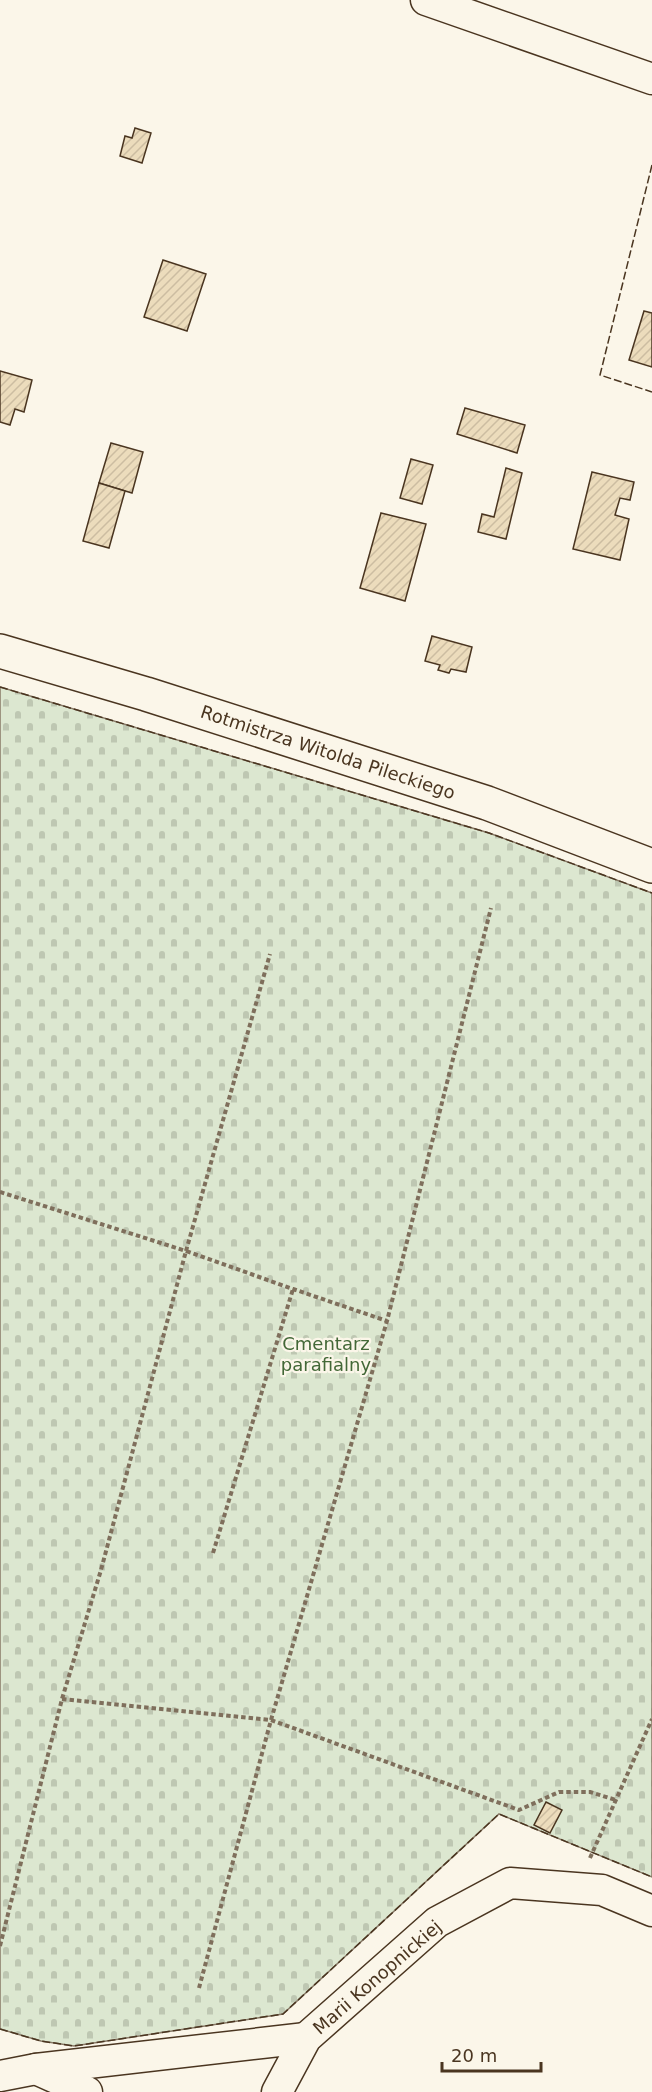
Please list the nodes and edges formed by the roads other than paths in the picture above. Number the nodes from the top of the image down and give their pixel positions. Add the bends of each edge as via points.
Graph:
1 (426, 0) edge
2 (652, 79) edge
3 (0, 651) edge
4 (652, 866) edge
5 (652, 1911) edge
6 (306, 2038) junction
7 (36, 2068) junction
8 (0, 2076) edge
9 (87, 2092) edge
10 (277, 2092) edge

1 - 2 street
3 - 4 street, Rotmistrza Witolda Pileckiego via 487,803
5 - 6 street, Marii Konopnickiej via 602,1890 510,1883 437,1922
6 - 7 street, Marii Konopnickiej
6 - 10 street, Marii Konopnickiej
7 - 8 street, Marii Konopnickiej
7 - 9 street

